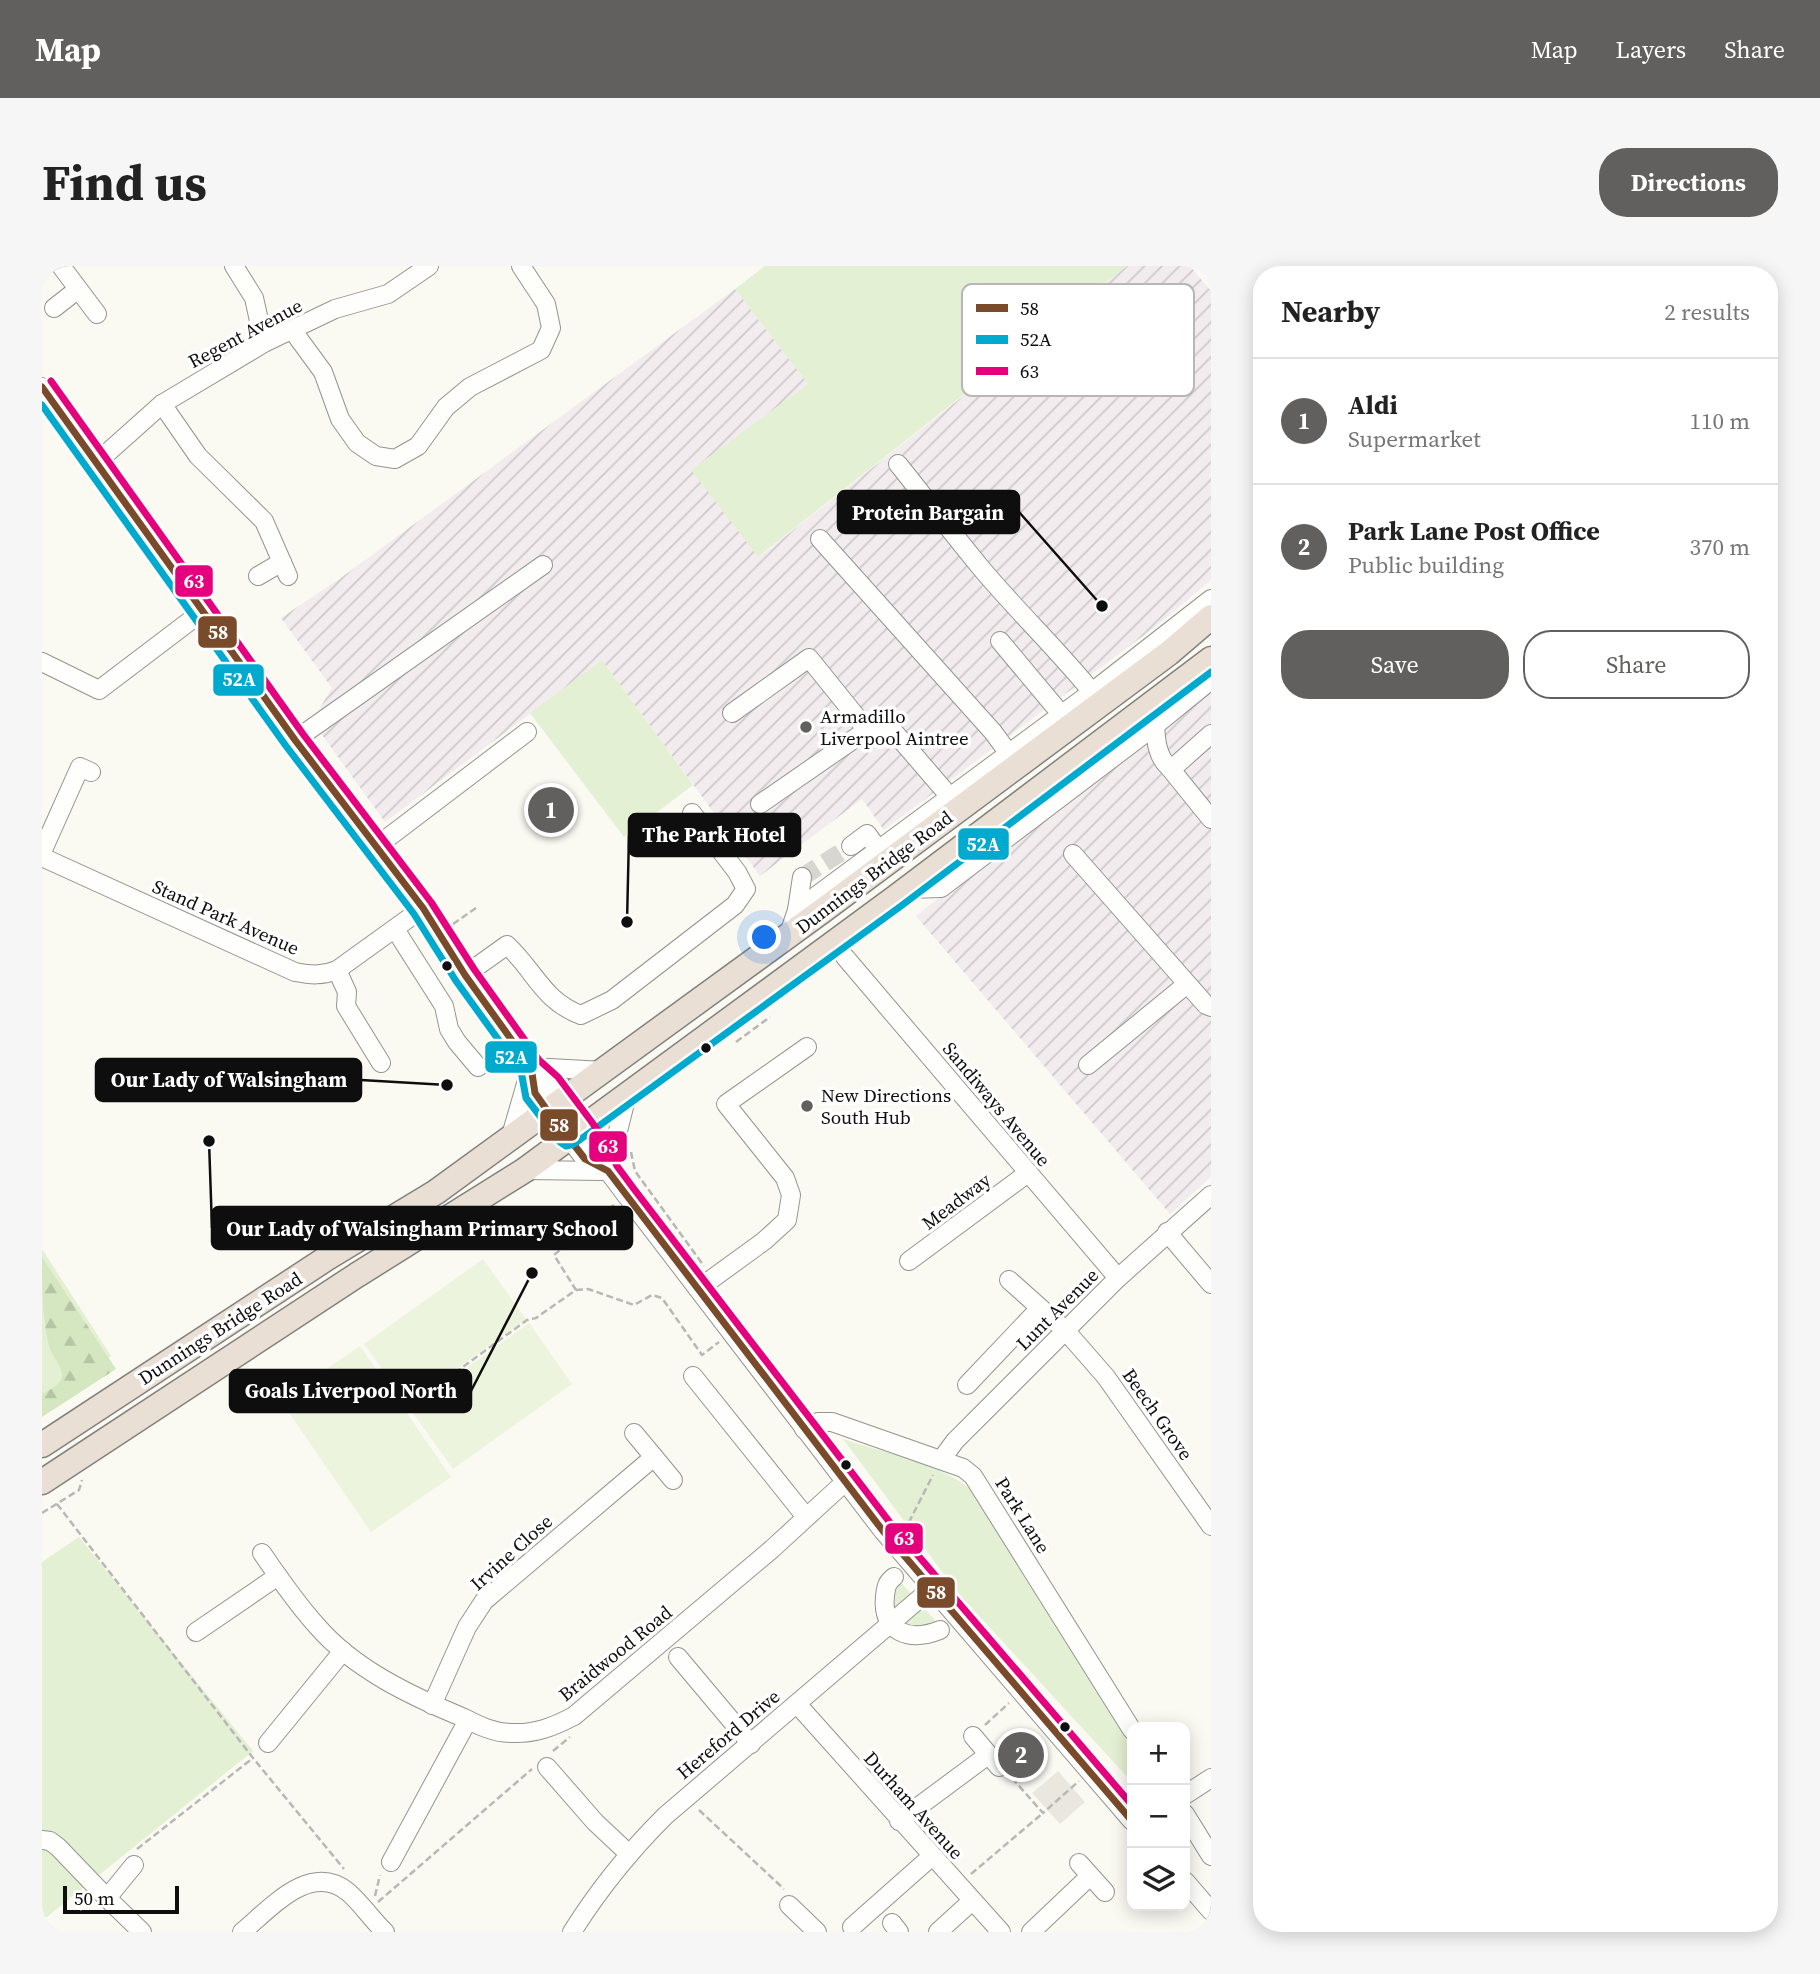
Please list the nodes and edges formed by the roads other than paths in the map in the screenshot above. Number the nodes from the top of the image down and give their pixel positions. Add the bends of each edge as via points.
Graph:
1 (61, 266) edge
2 (234, 266) edge
3 (429, 266) edge
4 (521, 266) edge
5 (77, 290) junction
6 (54, 309) dead end
7 (97, 314) dead end
8 (293, 331) junction
9 (264, 343) junction
10 (42, 387) edge
11 (162, 404) junction
12 (96, 463) junction
13 (898, 464) dead end
14 (821, 539) dead end
15 (543, 565) dead end
16 (258, 576) dead end
17 (1211, 604) edge
18 (203, 611) junction
19 (1000, 641) dead end
20 (1211, 659) edge
21 (42, 662) edge
22 (1211, 680) edge
23 (1092, 692) junction
24 (732, 713) dead end
25 (1061, 714) junction
26 (1155, 726) junction
27 (867, 730) junction
28 (527, 732) dead end
29 (1211, 734) edge
30 (295, 740) junction
31 (1013, 759) junction
32 (1169, 767) junction
33 (91, 772) dead end
34 (955, 802) junction
35 (760, 804) dead end
36 (692, 813) dead end
37 (1211, 819) edge
38 (377, 846) junction
39 (851, 846) tunnel mouth
40 (42, 852) edge
41 (1073, 854) dead end
42 (883, 856) junction
43 (42, 858) edge
44 (802, 877) dead end
45 (907, 889) junction
46 (423, 908) junction
47 (797, 910) junction
48 (395, 929) junction
49 (789, 934) junction
50 (845, 957) dead end
51 (337, 970) junction
52 (465, 975) junction
53 (1187, 984) junction
54 (1211, 1007) edge
55 (807, 1047) dead end
56 (382, 1063) dead end
57 (1088, 1065) dead end
58 (478, 1067) dead end
59 (531, 1067) junction
60 (604, 1071) junction
61 (627, 1095) junction
62 (565, 1119) junction
63 (510, 1139) junction
64 (525, 1170) junction
65 (608, 1171) junction
66 (1028, 1173) junction
67 (1211, 1195) edge
68 (1167, 1232) junction
69 (909, 1261) dead end
70 (1118, 1278) junction
71 (1009, 1280) dead end
72 (705, 1283) junction
73 (1211, 1284) edge
74 (1040, 1308) junction
75 (1065, 1331) junction
76 (693, 1376) dead end
77 (967, 1385) dead end
78 (804, 1429) junction
79 (634, 1433) dead end
80 (42, 1445) edge
81 (654, 1457) junction
82 (941, 1460) junction
83 (673, 1480) dead end
84 (42, 1482) edge
85 (845, 1482) junction
86 (806, 1517) junction
87 (1211, 1526) edge
88 (262, 1553) dead end
89 (278, 1576) junction
90 (894, 1577) dead end
91 (932, 1588) junction
92 (890, 1624) junction
93 (940, 1630) dead end
94 (196, 1632) dead end
95 (343, 1651) junction
96 (678, 1657) dead end
97 (797, 1704) junction
98 (432, 1705) junction
99 (468, 1720) junction
100 (1127, 1722) edge
101 (973, 1736) road end
102 (268, 1743) road end
103 (751, 1744) junction
104 (547, 1767) dead end
105 (1211, 1778) edge
106 (1190, 1792) edge
107 (1127, 1815) edge
108 (899, 1821) junction
109 (1190, 1822) edge
110 (42, 1840) edge
111 (628, 1853) junction
112 (1211, 1856) edge
113 (931, 1857) junction
114 (134, 1858) road end
115 (391, 1862) road end
116 (1190, 1887) edge
117 (1105, 1892) dead end
118 (107, 1898) junction
119 (972, 1901) junction
120 (789, 1905) road end
121 (1211, 1911) edge
122 (852, 1927) dead end
123 (130, 1928) edge
124 (242, 1932) edge
125 (385, 1932) edge
126 (572, 1932) edge
127 (817, 1932) edge
128 (938, 1932) edge
129 (1001, 1932) edge
130 (1031, 1932) edge

1 - 5 street
2 - 9 street via 254,298
3 - 8 street, Regent Avenue via 388,294 335,309
4 - 8 street via 546,304 551,328 541,350 470,387 446,407 418,446 396,459 376,456 357,443 340,419 323,372
5 - 6 street
5 - 7 street
8 - 9 street, Regent Avenue
9 - 11 street, Regent Avenue
10 - 12 street
11 - 12 street, Regent Avenue
11 - 16 street via 198,456 264,521 285,569
12 - 18 street
13 - 23 street via 981,568
14 - 31 street
15 - 30 street
17 - 23 street
17 - 31 highway, Dunnings Bridge Road via 1169,653
18 - 21 street via 99,690
18 - 30 street
19 - 25 street
20 - 45 highway, Dunnings Bridge Road
22 - 26 street
23 - 25 street
24 - 27 street via 809,657
25 - 31 street
26 - 32 street via 1162,760
26 - 45 street via 941,888
27 - 34 street via 878,727 895,733
27 - 35 street
28 - 38 street
29 - 32 street
30 - 38 street
31 - 34 highway, Dunnings Bridge Road
32 - 37 street
33 - 40 street via 80,767
34 - 42 highway, Dunnings Bridge Road
36 - 52 street via 746,889 735,905 612,1000 581,1014 567,1009 552,1000 507,945
38 - 46 street
39 - 42 street via 867,834
41 - 53 street
42 - 45 highway
42 - 47 street
42 - 49 highway, Dunnings Bridge Road
43 - 51 street, Stand Park Avenue via 295,972 315,975
44 - 47 street
45 - 61 highway, Dunnings Bridge Road
46 - 48 street
46 - 52 street
47 - 49 street
48 - 51 street
48 - 58 street via 444,1006 457,1042
49 - 60 highway, Dunnings Bridge Road
50 - 66 street, Sandiways Avenue
51 - 56 street via 347,992 346,1006
52 - 59 street
53 - 54 street
53 - 57 street
55 - 72 street via 726,1104 785,1178 791,1195 787,1220
59 - 60 street
59 - 62 street via 535,1093
59 - 63 street
60 - 62 highway, Dunnings Bridge Road
61 - 62 highway, Dunnings Bridge Road
61 - 65 street
62 - 63 highway via 544,1136
62 - 64 highway, Dunnings Bridge Road
62 - 65 street via 597,1148
63 - 80 highway, Dunnings Bridge Road via 436,1192
64 - 65 street
64 - 84 highway, Dunnings Bridge Road
65 - 72 street
66 - 69 street, Meadway
66 - 70 street, Sandiways Avenue
67 - 68 street, Lunt Avenue
68 - 70 street, Lunt Avenue
68 - 73 street
70 - 75 street, Lunt Avenue
71 - 74 street, Beech Grove
72 - 78 street via 731,1333
74 - 75 street, Beech Grove
74 - 77 street
75 - 82 street, Lunt Avenue
75 - 87 street, Beech Grove via 1106,1377
76 - 86 street
78 - 82 street, Park Lane via 832,1422
78 - 85 street
79 - 81 street
81 - 83 street
81 - 98 street, Irvine Close via 484,1601 467,1627
82 - 100 street, Park Lane via 963,1468 981,1487
85 - 86 street, Braidwood Road
85 - 91 street
86 - 99 street, Braidwood Road via 573,1716 533,1733 485,1729
88 - 89 street, Braidwood Road
89 - 94 street
89 - 95 street, Braidwood Road via 317,1627
90 - 92 street via 885,1600
91 - 92 street, Hereford Drive
91 - 107 street
92 - 93 street via 922,1635
92 - 97 street, Hereford Drive
95 - 98 street, Braidwood Road
95 - 102 street
96 - 103 street
97 - 103 street, Hereford Drive
97 - 108 street, Durham Avenue
98 - 99 street, Braidwood Road
99 - 115 street
101 - 108 street via 993,1761
103 - 111 street, Hereford Drive via 686,1796
104 - 111 street
105 - 106 street
108 - 113 street, Durham Avenue
109 - 112 street
110 - 118 street via 58,1847
111 - 126 street, Hereford Drive
113 - 119 street, Durham Avenue
113 - 122 street
114 - 118 street
116 - 121 street
117 - 130 street via 1084,1869
118 - 123 street
119 - 128 street
119 - 129 street, Durham Avenue
120 - 127 street
124 - 125 street via 307,1883 335,1885 350,1894

